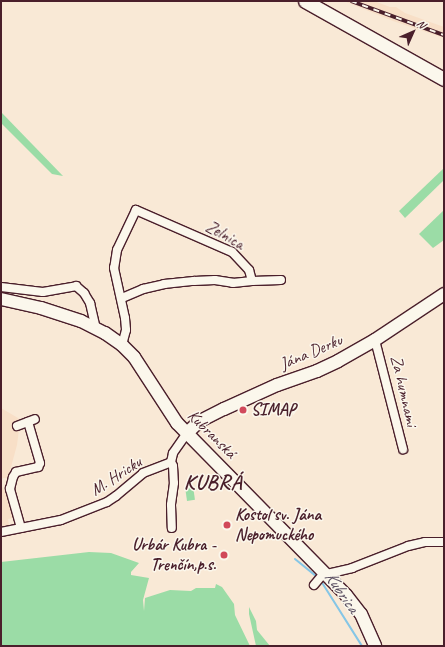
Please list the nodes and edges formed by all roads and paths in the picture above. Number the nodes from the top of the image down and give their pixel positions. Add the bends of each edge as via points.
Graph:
1 (305, 1) edge
2 (444, 79) edge
3 (281, 280) dead end
4 (252, 281) junction
5 (2, 287) edge
6 (43, 292) junction
7 (444, 294) edge
8 (122, 298) junction
9 (1, 299) edge
10 (41, 308) junction
11 (96, 328) junction
12 (375, 340) junction
13 (122, 345) junction
14 (17, 426) dead end
15 (187, 433) junction
16 (403, 449) dead end
17 (171, 462) junction
18 (21, 528) junction
19 (172, 528) dead end
20 (1, 532) edge
21 (444, 542) edge
22 (321, 578) junction
23 (375, 646) edge

1 - 2 main road
3 - 4 street
4 - 8 street via 233,283 215,280 164,284
4 - 8 street, Zelnica via 249,270 232,252 136,210 117,250 114,268
5 - 6 street, Kubranská
5 - 9 street, Kubranská
6 - 10 street
6 - 11 street, Kubranská via 72,286 79,288 90,303
7 - 12 street, Jána Derku
8 - 13 street, Zelnica via 126,330
9 - 10 street, Kubranská
10 - 11 street, Kubranská
11 - 13 street, Kubranská
12 - 15 street, Jána Derku via 317,371 277,385 218,412 200,421
12 - 16 street, Za humnami
13 - 15 street, Kubranská via 134,357 170,415
14 - 18 street via 32,420 40,463 38,467 16,472 13,477 10,489
15 - 17 street via 173,453
15 - 22 street, Kubranská
17 - 18 street, M. Hricku via 143,473 116,496 91,510 62,520
17 - 19 street via 174,483 171,505
18 - 20 street, M. Hricku
21 - 22 street via 425,542 408,546
22 - 23 street, Kubranská via 361,614

